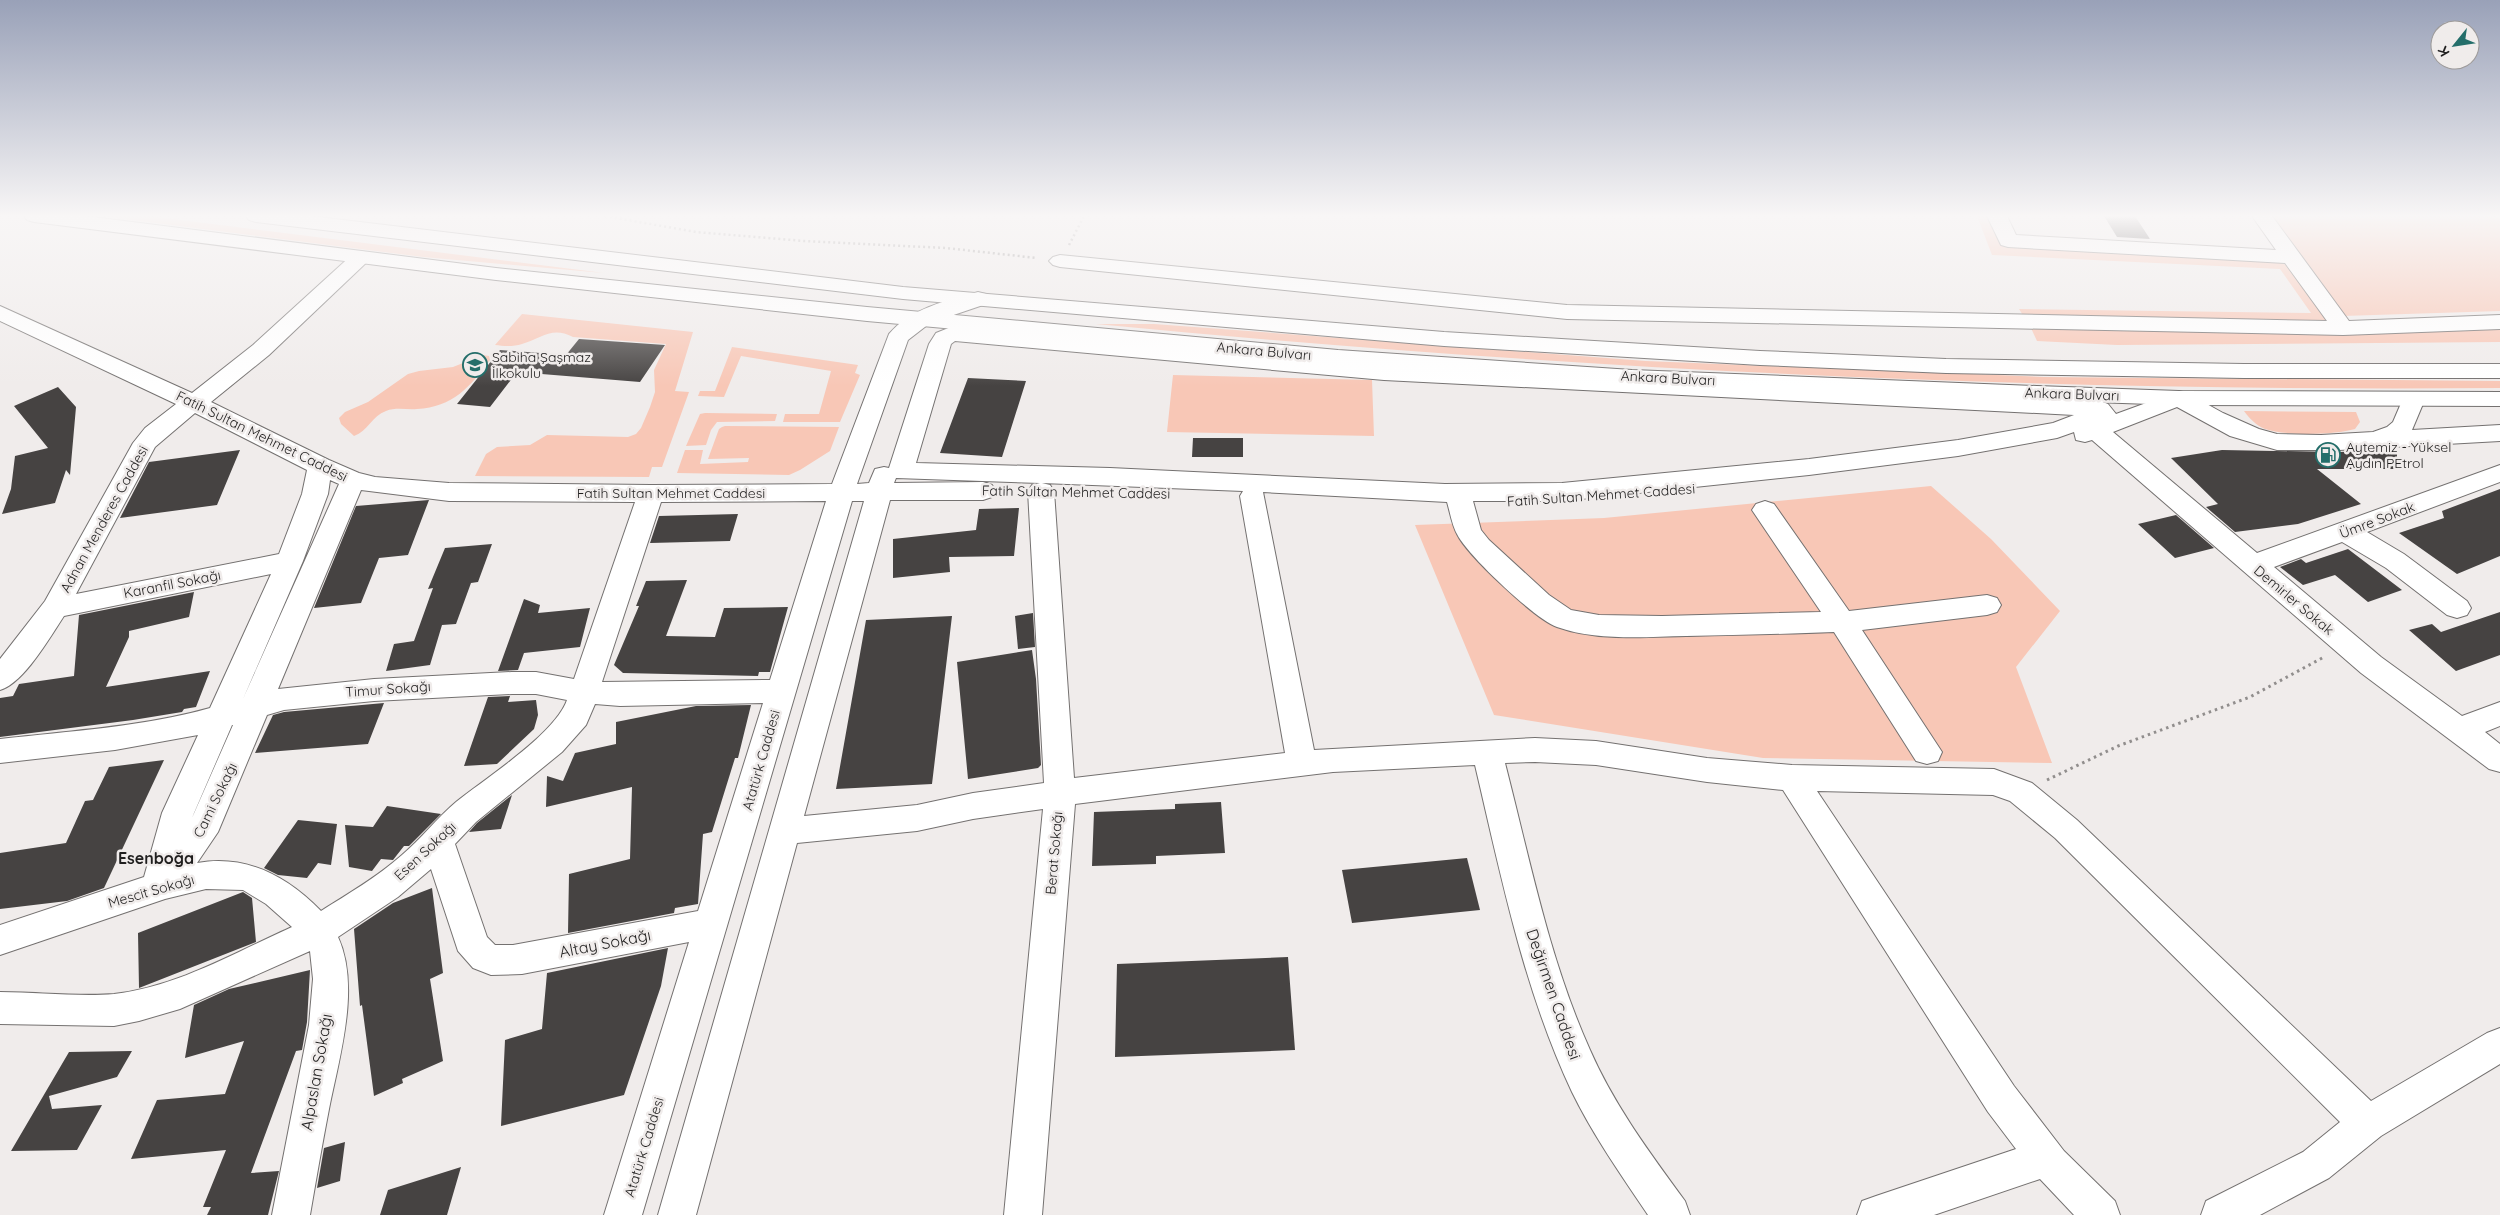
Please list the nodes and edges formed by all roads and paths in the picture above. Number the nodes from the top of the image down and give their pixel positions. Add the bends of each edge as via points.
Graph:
1 (344, 273) edge
2 (487, 273) edge
3 (732, 273) edge
4 (1184, 273) edge
5 (2302, 273) edge
6 (903, 293) junction
7 (978, 299) junction
8 (0, 313) edge
9 (923, 319) junction
10 (2500, 322) edge
11 (2343, 328) junction
12 (2500, 371) edge
13 (2179, 398) junction
14 (2413, 399) junction
15 (2500, 399) edge
16 (196, 404) junction
17 (2096, 431) junction
18 (2500, 433) edge
19 (2373, 440) junction
20 (320, 466) junction
21 (2500, 473) edge
22 (1110, 476) joint
23 (353, 480) junction
24 (842, 491) junction
25 (878, 491) junction
26 (1040, 491) junction
27 (651, 494) junction
28 (1253, 496) junction
29 (1460, 501) junction
30 (1765, 510) dead end
31 (2346, 532) junction
32 (290, 561) junction
33 (2252, 565) junction
34 (1986, 604) dead end
35 (54, 608) junction
36 (2458, 608) dead end
37 (1842, 622) junction
38 (2347, 645) junction
39 (0, 679) edge
40 (781, 690) junction
41 (584, 692) junction
42 (258, 704) junction
43 (2500, 714) edge
44 (222, 715) junction
45 (2459, 730) junction
46 (0, 751) edge
47 (1487, 752) junction
48 (1927, 752) dead end
49 (2500, 760) edge
50 (1302, 764) junction
51 (1792, 778) junction
52 (1060, 792) junction
53 (2021, 792) junction
54 (785, 831) junction
55 (438, 841) junction
56 (158, 887) junction
57 (713, 922) junction
58 (317, 932) junction
59 (0, 940) edge
60 (0, 1008) edge
61 (2500, 1045) edge
62 (2368, 1123) junction
63 (2047, 1158) junction
64 (291, 1215) edge
65 (623, 1215) edge
66 (677, 1215) edge
67 (1023, 1215) edge
68 (1671, 1215) edge
69 (1876, 1215) edge
70 (2101, 1215) edge
71 (2220, 1215) edge

1 - 16 street, Adnan Menderes Caddesi via 240,369
2 - 9 street, Ankara Bulvarı
3 - 6 street, Ankara Bulvarı
4 - 11 street via 1566,312
5 - 11 street
6 - 7 street, Ankara Bulvarı
6 - 9 street
7 - 9 street, Atatürk Caddesi
7 - 12 street, Ankara Bulvarı via 1444,339 1760,358 2065,369
8 - 16 street, Fatih Sultan Mehmet Caddesi
9 - 13 street, Ankara Bulvarı via 1338,357 1632,377
9 - 24 street, Atatürk Caddesi via 906,328 896,339
9 - 25 street via 928,329 926,351
10 - 11 street
13 - 14 street, Ankara Bulvarı
13 - 17 street, Fatih Sultan Mehmet Caddesi
13 - 19 street via 2220,423 2262,439 2277,442
14 - 15 street, Ankara Bulvarı
14 - 19 street via 2404,424 2397,433
16 - 20 street, Fatih Sultan Mehmet Caddesi
16 - 35 street, Adnan Menderes Caddesi via 164,425 145,443
17 - 29 street, Fatih Sultan Mehmet Caddesi via 2000,454 1873,470 1552,501
17 - 33 street, Demirler Sokak
18 - 19 street
20 - 23 street, Fatih Sultan Mehmet Caddesi
20 - 32 street, Cami Sokağı via 315,494
21 - 31 street, Ümre Sokak
22 - 22 street via 901,471 944,338 957,334 1384,374 2100,408 2104,413 2057,430 1958,448 1562,492 1445,493
23 - 27 street, Fatih Sultan Mehmet Caddesi via 394,488 440,491
23 - 42 street, Cami Sokağı
24 - 25 street, Fatih Sultan Mehmet Caddesi
24 - 27 street, Fatih Sultan Mehmet Caddesi
24 - 40 street, Atatürk Caddesi
25 - 26 street, Fatih Sultan Mehmet Caddesi
25 - 54 street
26 - 28 street, Fatih Sultan Mehmet Caddesi
26 - 52 street, Berat Sokağı
27 - 41 street, Esen Sokağı
28 - 29 street, Fatih Sultan Mehmet Caddesi
28 - 50 street
29 - 37 street via 1469,533 1480,547 1539,602 1564,619 1599,625 1662,626
30 - 37 street
31 - 33 street, Ümre Sokak
31 - 36 street via 2400,565
32 - 35 street, Karanfil Sokağı
32 - 44 street, Cami Sokağı
33 - 38 street, Demirler Sokak
34 - 37 street
35 - 39 street, Adnan Menderes Caddesi
37 - 48 street
38 - 45 street, Demirler Sokak
38 - 53 path via 2250,697 2118,746
40 - 41 street, Timur Sokağı via 620,695
40 - 57 street, Atatürk Caddesi
41 - 42 street, Timur Sokağı via 536,684 435,685 329,693
41 - 55 street, Esen Sokağı via 576,717 564,732 484,796
42 - 44 street, Timur Sokağı
42 - 56 street, Cami Sokağı via 202,832
43 - 45 street
44 - 46 street, Timur Sokağı via 187,726 115,738
44 - 56 street, Cami Sokağı via 178,813
45 - 49 street, Demirler Sokak
47 - 50 street
47 - 51 street via 1535,750 1596,754
47 - 68 street, Değirmen Caddesi via 1537,952 1576,1061 1618,1138
50 - 52 street
51 - 53 street via 1994,782
51 - 63 street via 2001,1098
52 - 54 street via 917,818
52 - 67 street, Berat Sokağı
53 - 62 street via 2066,829
54 - 66 street
55 - 57 street, Altay Sokağı via 470,940 477,953 497,962
55 - 58 street, Esen Sokağı via 386,887
56 - 58 street, Mescit Sokağı via 209,875 232,874 252,878 269,886
56 - 59 street, Mescit Sokağı
57 - 65 street, Atatürk Caddesi
58 - 60 street, Esen Sokağı via 200,985 139,1005 114,1010
58 - 64 street, Alpaslan Sokağı via 329,959 330,989 323,1048
61 - 62 street
62 - 71 street via 2316,1165
63 - 69 street
63 - 70 street

